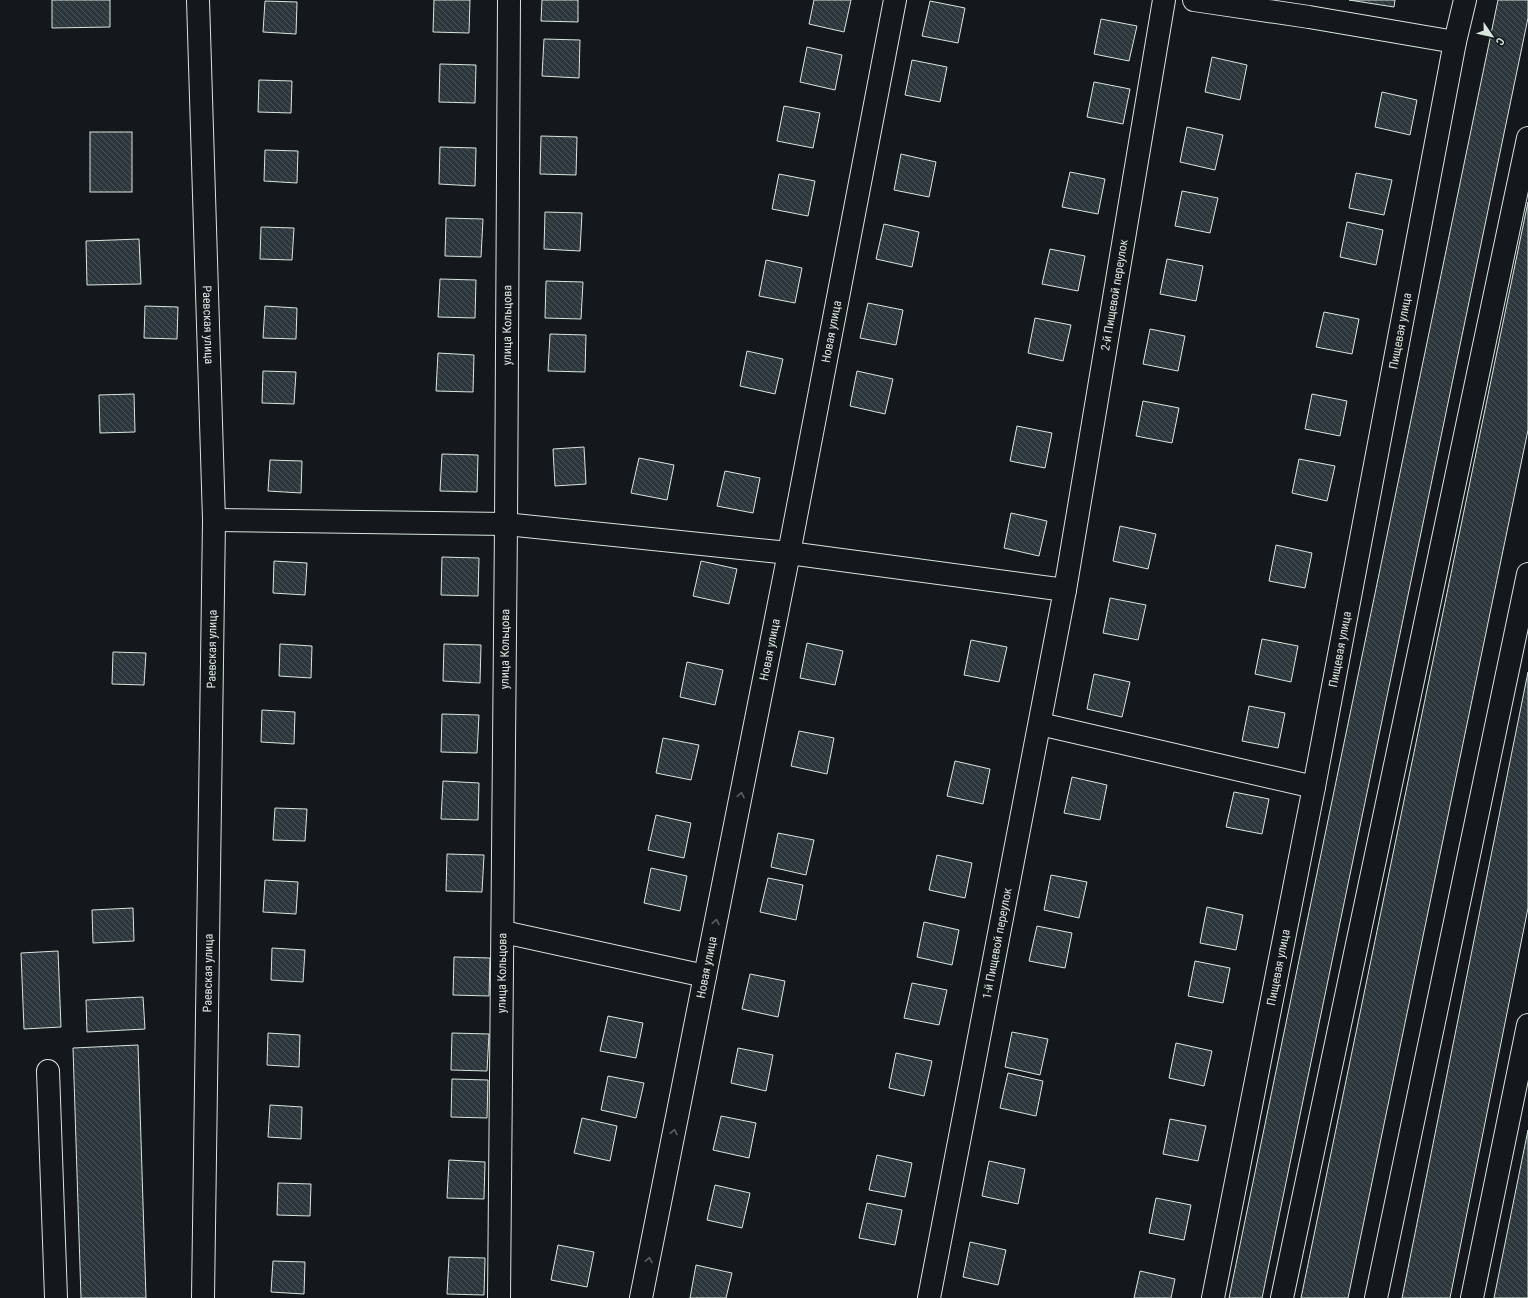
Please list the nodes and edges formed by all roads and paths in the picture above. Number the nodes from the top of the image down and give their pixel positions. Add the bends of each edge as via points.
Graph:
1 (198, 0) edge
2 (509, 0) edge
3 (895, 0) edge
4 (1164, 0) edge
5 (1194, 0) edge
6 (1465, 0) edge
7 (1455, 42) junction
8 (1528, 138) edge
9 (214, 520) junction
10 (506, 524) junction
11 (789, 553) junction
12 (1528, 574) edge
13 (1065, 590) junction
14 (1040, 724) junction
15 (1314, 787) junction
16 (503, 932) junction
17 (705, 976) junction
18 (1528, 1024) edge
19 (48, 1071) dead end
20 (56, 1298) edge
21 (203, 1298) edge
22 (499, 1298) edge
23 (642, 1298) edge
24 (929, 1298) edge
25 (1213, 1298) edge
26 (1282, 1298) edge
27 (1376, 1298) edge
28 (1472, 1298) edge

1 - 9 street, Раевская улица
2 - 10 street, улица Кольцова
3 - 11 street, Новая улица
4 - 13 street, 2-й Пищевой переулок
5 - 7 street
6 - 7 street, Пищевая улица
7 - 15 street, Пищевая улица
8 - 26 street
9 - 10 street
9 - 21 street, Раевская улица
10 - 11 street
10 - 16 street, улица Кольцова
11 - 13 street
17 -> 11 street, Новая улица
12 - 27 street
13 - 14 street, 1-й Пищевой переулок
14 - 15 street
14 - 24 street, 1-й Пищевой переулок
15 - 25 street, Пищевая улица
16 - 17 street
16 - 22 street, улица Кольцова
23 -> 17 street, Новая улица
18 - 28 street
19 - 20 street

